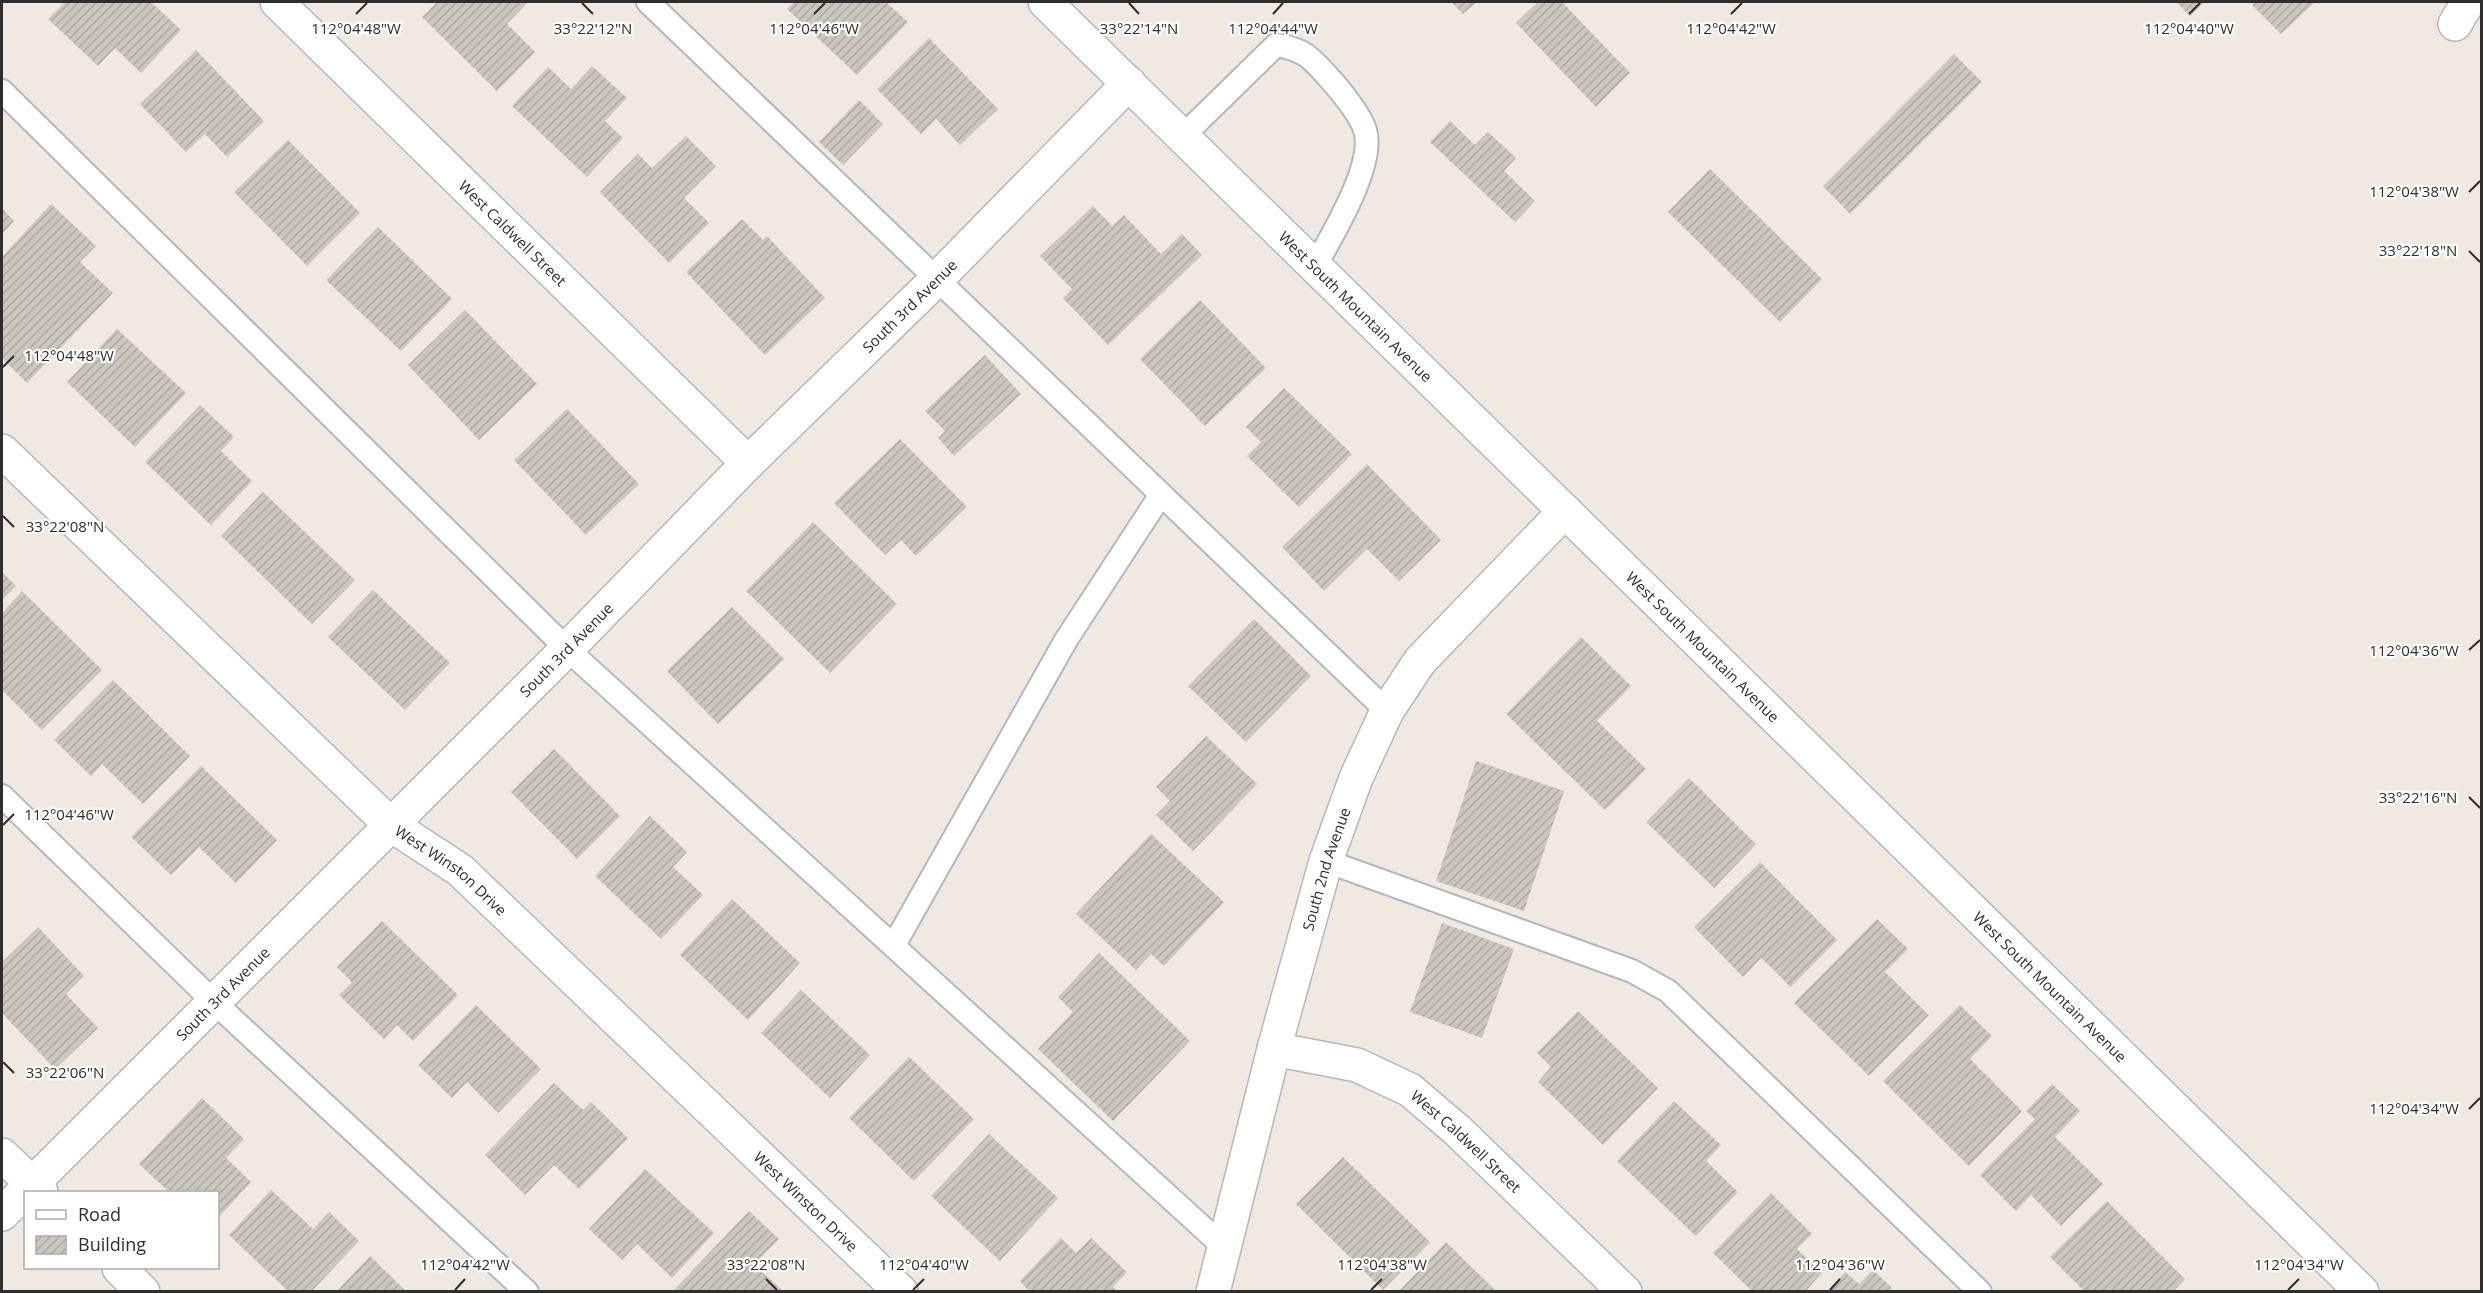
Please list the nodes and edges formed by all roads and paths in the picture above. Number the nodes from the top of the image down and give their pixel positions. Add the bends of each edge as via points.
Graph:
1 (277, 2) edge
2 (648, 2) edge
3 (1045, 2) edge
4 (1129, 83) junction
5 (2, 91) edge
6 (1183, 136) junction
7 (1315, 266) junction
8 (938, 278) junction
9 (2, 451) edge
10 (748, 463) junction
11 (1160, 496) junction
12 (1565, 511) junction
13 (567, 649) junction
14 (1387, 711) junction
15 (2, 796) edge
16 (391, 825) junction
17 (1326, 861) junction
18 (894, 945) junction
19 (214, 1002) junction
20 (1274, 1048) junction
21 (2, 1155) edge
22 (36, 1188) edge
23 (24, 1197) edge
24 (2, 1214) edge
25 (1224, 1246) junction
26 (119, 1269) edge
27 (143, 1292) edge
28 (527, 1292) edge
29 (901, 1292) edge
30 (1212, 1292) edge
31 (1625, 1292) edge
32 (1980, 1292) edge
33 (2362, 1292) edge

1 - 10 street, West Caldwell Street
2 - 8 lane
3 - 4 street, West South Mountain Avenue
4 - 6 street, West South Mountain Avenue
4 - 8 street, South 3rd Avenue
5 - 13 lane
6 - 7 street, West South Mountain Avenue
6 - 7 lane via 1276,45 1296,48 1311,57 1339,89 1366,130 1364,164 1343,215
7 - 12 street, West South Mountain Avenue
8 - 10 street, South 3rd Avenue
8 - 11 lane
9 - 16 street, West Winston Drive
10 - 13 street, South 3rd Avenue
11 - 14 lane
11 - 18 lane via 1066,640
12 - 14 street, South 2nd Avenue via 1420,661
12 - 33 street, West South Mountain Avenue
13 - 16 street, South 3rd Avenue
13 - 18 lane
14 - 17 street, South 2nd Avenue via 1356,778
15 - 19 lane
16 - 19 street, South 3rd Avenue
16 - 29 street, West Winston Drive via 460,870
17 - 20 street, South 2nd Avenue
17 - 32 lane via 1632,970 1668,991
18 - 25 lane
19 - 22 street, South 3rd Avenue
19 - 28 lane
20 - 25 street, South 2nd Avenue
20 - 31 street, West Caldwell Street via 1357,1065 1410,1090
21 - 22 street
23 - 24 street, South 3rd Avenue
25 - 30 street, South 2nd Avenue
26 - 27 street

